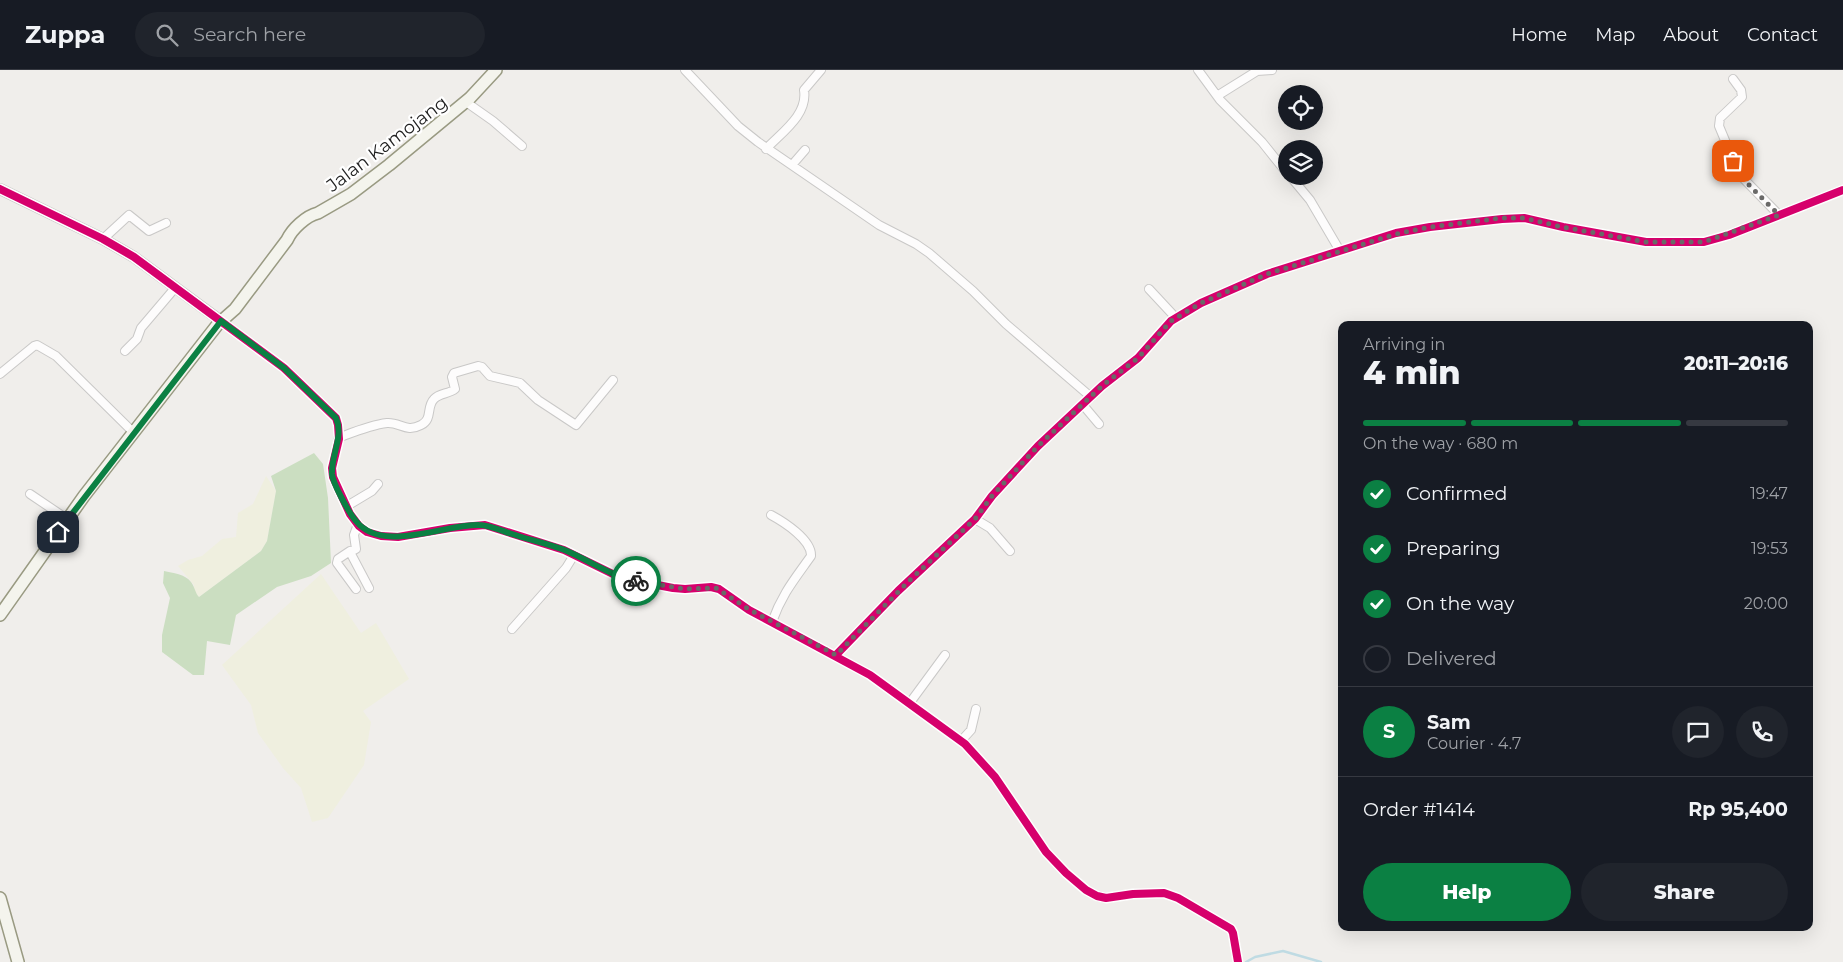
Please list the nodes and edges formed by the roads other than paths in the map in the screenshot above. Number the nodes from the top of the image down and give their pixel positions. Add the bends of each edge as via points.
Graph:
1 (496, 70) edge
2 (685, 70) edge
3 (821, 70) edge
4 (1198, 70) edge
5 (1272, 70) edge
6 (1734, 79) dead end
7 (1217, 96) junction
8 (466, 102) junction
9 (522, 146) dead end
10 (766, 149) junction
11 (805, 150) dead end
12 (1278, 162) edge
13 (792, 165) junction
14 (1298, 185) edge
15 (0, 189) edge
16 (1843, 190) edge
17 (1779, 215) junction
18 (166, 223) dead end
19 (103, 238) junction
20 (1340, 251) junction
21 (175, 288) junction
22 (1149, 289) dead end
23 (1176, 318) junction
24 (221, 321) junction
25 (125, 351) dead end
26 (0, 374) edge
27 (613, 380) dead end
28 (1090, 397) junction
29 (1083, 405) junction
30 (1099, 424) dead end
31 (134, 433) junction
32 (338, 438) junction
33 (378, 484) dead end
34 (30, 494) dead end
35 (347, 506) junction
36 (771, 515) dead end
37 (67, 519) junction
38 (975, 519) junction
39 (358, 524) junction
40 (350, 551) junction
41 (1010, 551) dead end
42 (574, 555) junction
43 (370, 588) dead end
44 (356, 589) dead end
45 (0, 615) edge
46 (772, 622) junction
47 (512, 629) dead end
48 (836, 655) junction
49 (944, 655) dead end
50 (909, 704) junction
51 (976, 709) dead end
52 (960, 741) junction
53 (0, 898) edge
54 (18, 962) edge
55 (1238, 962) edge

1 - 8 main road, Jalan Kamojang
2 - 10 street via 738,126
3 - 10 street via 804,90 802,111
4 - 7 street
5 - 7 street via 1257,71
6 - 17 street via 1742,97 1720,118 1719,126 1739,174
7 - 12 street
8 - 9 street
8 - 24 main road, Jalan Kamojang via 351,194 312,214 294,229 245,298
10 - 13 street
11 - 13 street
13 - 28 street via 879,225 929,253
14 - 20 street
15 - 19 street
16 - 17 street
17 - 20 street via 1704,242 1646,242 1524,218 1502,218 1430,227
18 - 19 street via 149,231 129,215
19 - 21 street
20 - 23 street via 1267,274 1201,303
21 - 24 street
21 - 25 street
22 - 23 street
23 - 28 street via 1138,358
24 - 31 main road, Jalan Kamojang
24 - 32 street via 284,368 328,408 338,422
26 - 31 street via 37,345 56,356
27 - 32 street via 576,425 538,400 520,383 490,376 478,366 454,373 455,389 434,399 428,419 419,426 406,428 393,423 378,424
28 - 29 street
29 - 30 street
29 - 38 street via 1038,446
31 - 37 main road, Jalan Kamojang
32 - 35 street via 332,474
33 - 35 street
34 - 37 street
35 - 39 street
36 - 46 street via 784,522 812,553 786,589
37 - 45 main road, Jalan Kamojang
38 - 41 street via 990,528
38 - 48 street
39 - 40 street via 354,535 356,549
39 - 42 street via 373,534 398,537 485,525
40 - 43 street
40 - 44 street via 337,563
42 - 46 street via 621,578 685,589 716,588
42 - 47 street
46 - 48 street
48 - 50 street
49 - 50 street
50 - 52 street
51 - 52 street via 971,730
52 - 55 street via 996,777 1046,852 1080,886 1106,898 1142,893 1174,896 1230,928
53 - 54 main road

